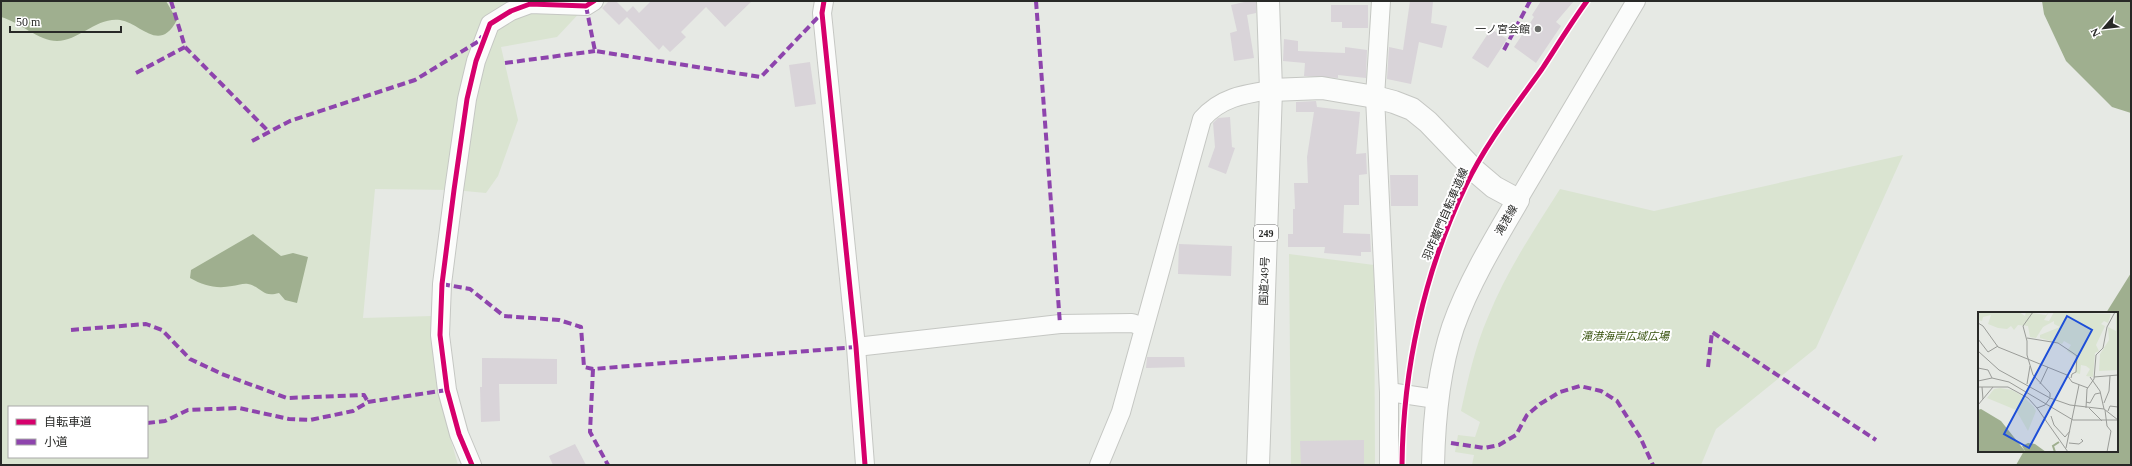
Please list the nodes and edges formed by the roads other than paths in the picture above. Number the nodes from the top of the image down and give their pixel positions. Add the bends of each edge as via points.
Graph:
1 (594, 1) edge
2 (824, 1) edge
3 (1268, 1) edge
4 (1381, 1) edge
5 (1636, 1) edge
6 (1271, 90) junction
7 (1375, 97) junction
8 (1518, 200) junction
9 (1144, 327) junction
10 (856, 346) junction
11 (1389, 392) junction
12 (1436, 398) junction
13 (472, 465) edge
14 (865, 465) edge
15 (1099, 465) edge
16 (1258, 465) edge
17 (1389, 465) edge
18 (1433, 465) edge

1 - 13 street via 586,6 530,4 511,11 490,24 476,61 467,99 454,190 442,284 440,335 447,390 459,434
2 - 10 street via 822,13
3 - 6 main road, 国道249号 / 249
4 - 7 street
5 - 8 street
6 - 7 main road, 滝港線 via 1322,88
6 - 9 street via 1235,96 1210,110 1202,118
6 - 16 main road, 国道249号 / 249
7 - 8 main road, 滝港線 via 1412,109 1474,170 1494,187
7 - 11 street
8 - 12 main road, 滝港線 via 1486,254 1453,327
9 - 10 street via 1132,323 1060,324
9 - 15 street via 1121,412
10 - 14 street
11 - 12 street
11 - 17 street
12 - 18 main road, 滝港線

